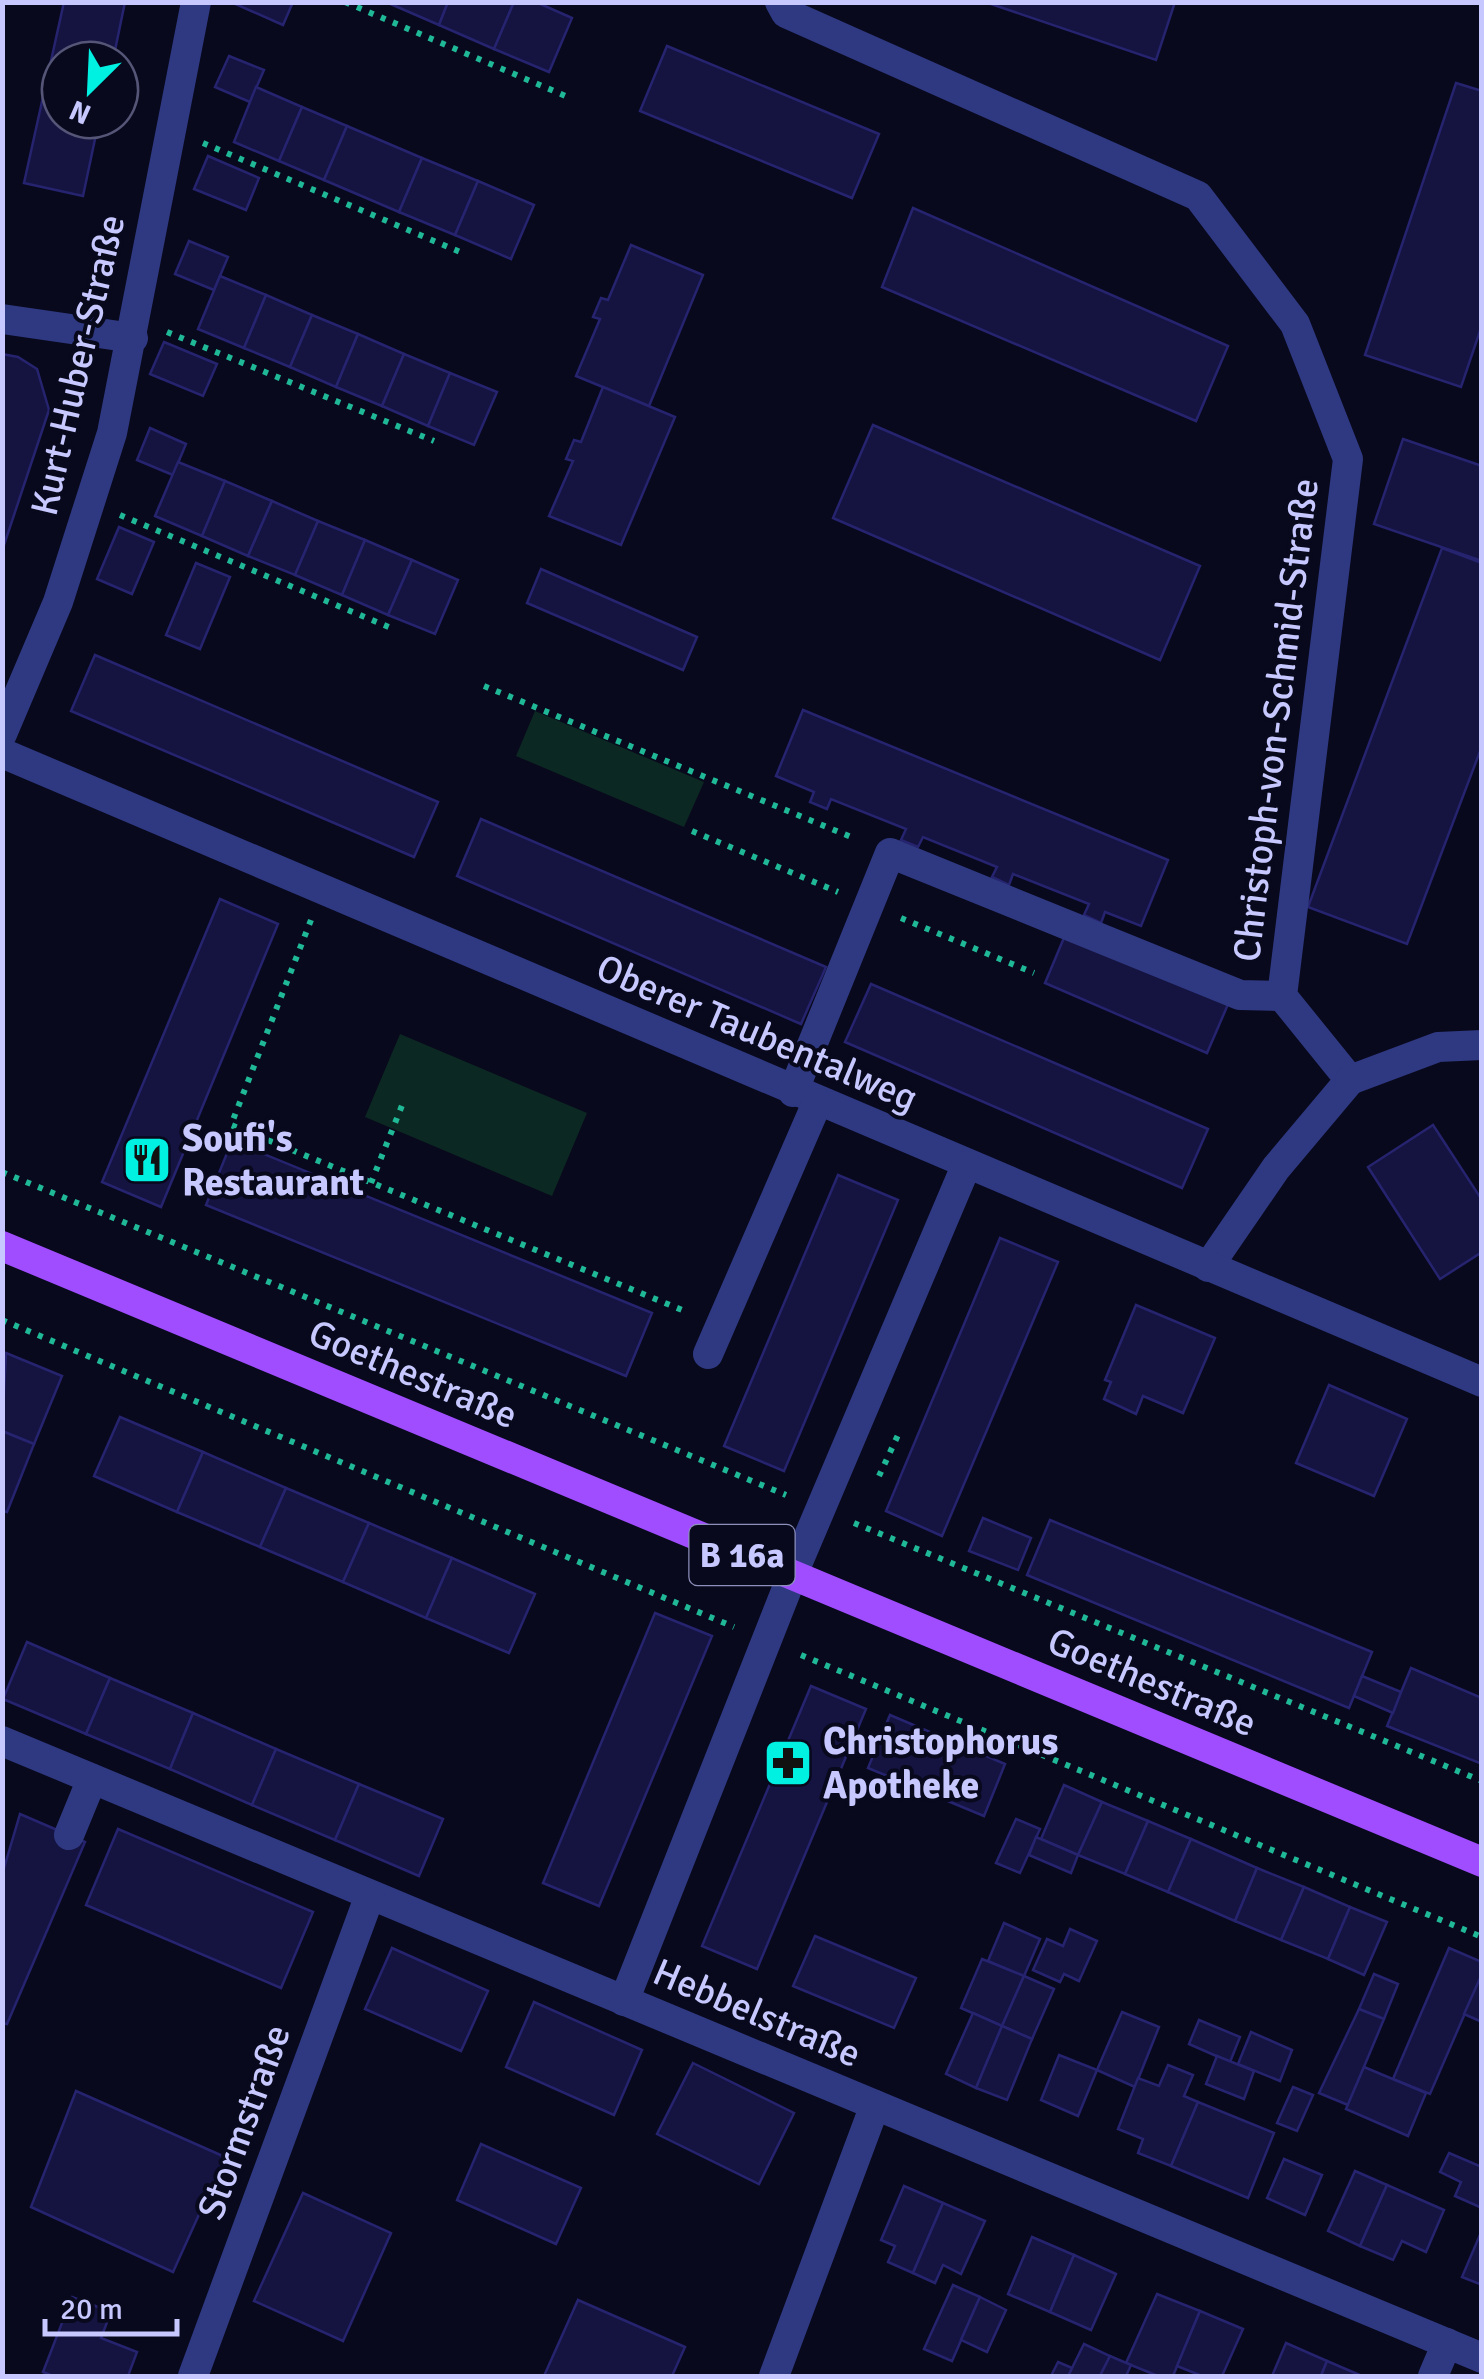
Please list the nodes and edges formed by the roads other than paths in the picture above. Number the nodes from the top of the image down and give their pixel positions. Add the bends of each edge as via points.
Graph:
1 (196, 2) edge
2 (780, 2) edge
3 (2, 319) edge
4 (133, 332) junction
5 (5, 723) edge
6 (2, 754) edge
7 (1282, 996) junction
8 (1482, 1046) edge
9 (1350, 1080) junction
10 (805, 1097) junction
11 (966, 1166) junction
12 (2, 1246) edge
13 (1208, 1267) junction
14 (708, 1354) dead end
15 (1482, 1382) edge
16 (792, 1576) junction
17 (2, 1740) edge
18 (92, 1779) junction
19 (69, 1835) dead end
20 (1482, 1862) edge
21 (370, 1895) junction
22 (624, 2001) junction
23 (875, 2105) junction
24 (1446, 2343) junction
25 (1482, 2358) edge
26 (193, 2376) edge
27 (774, 2376) edge
28 (1433, 2376) edge

1 - 4 street, Kurt-Huber-Straße
2 - 7 street, Christoph-von-Schmid-Straße via 786,13 1198,196 1294,324 1348,459
3 - 4 street
4 - 5 street, Kurt-Huber-Straße via 92,506
6 - 10 street, Oberer Taubentalweg
7 - 9 street, Christoph-von-Schmid-Straße
7 - 10 street via 1240,995 890,853
8 - 9 street via 1438,1047
9 - 13 street via 1276,1168
10 - 11 street, Oberer Taubentalweg
10 - 14 street
11 - 13 street, Oberer Taubentalweg
11 - 16 street
12 - 16 main road, Goethestraße / B 16a
13 - 15 street, Oberer Taubentalweg
16 - 20 main road, Goethestraße / B 16a
16 - 22 street
17 - 18 street, Hebbelstraße
18 - 19 street
18 - 21 street, Hebbelstraße
21 - 22 street, Hebbelstraße
21 - 26 street, Stormstraße
22 - 23 street, Hebbelstraße
23 - 24 street, Hebbelstraße
23 - 27 street
24 - 25 street, Hebbelstraße
24 - 28 street

